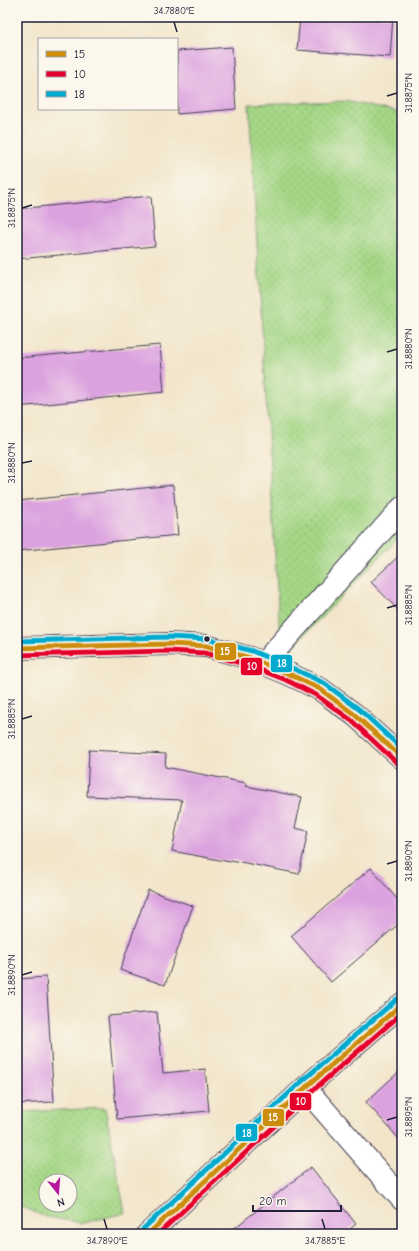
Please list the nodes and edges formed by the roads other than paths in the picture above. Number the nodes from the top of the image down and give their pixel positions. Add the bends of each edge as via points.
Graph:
1 (402, 508) edge
2 (17, 648) edge
3 (264, 663) junction
4 (402, 758) edge
5 (402, 1004) edge
6 (305, 1088) junction
7 (402, 1199) edge
8 (152, 1230) edge
9 (136, 1234) edge

1 - 3 street
2 - 3 street via 169,644 206,646
3 - 4 street via 320,689 355,715
5 - 6 street
6 - 7 street
6 - 8 street
8 - 9 street

